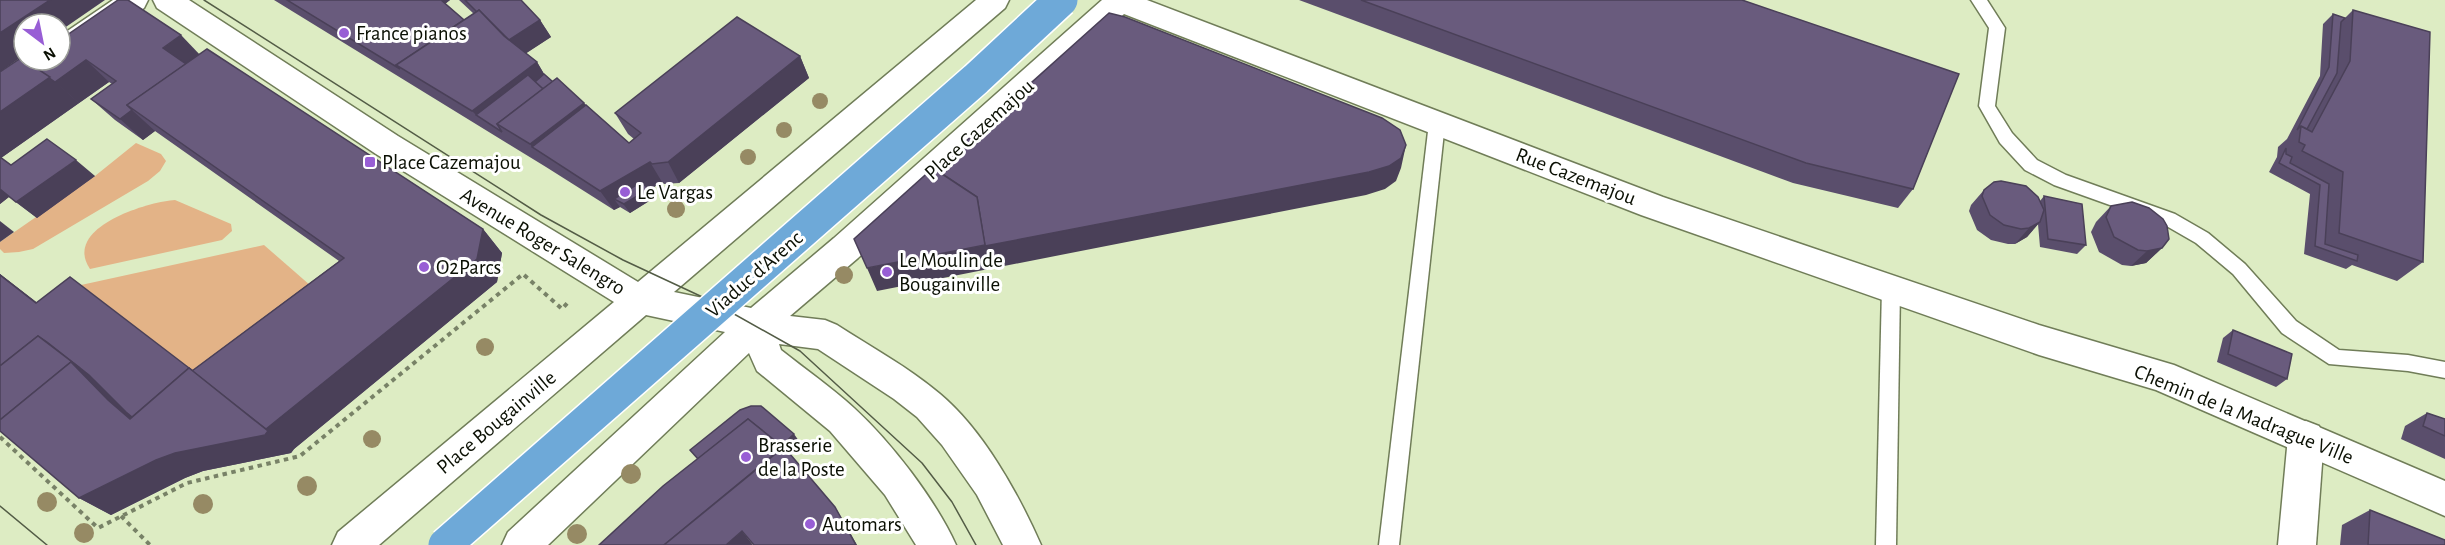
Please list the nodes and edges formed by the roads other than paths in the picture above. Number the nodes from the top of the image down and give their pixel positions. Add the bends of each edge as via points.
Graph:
1 (134, 0) edge
2 (167, 0) edge
3 (995, 0) edge
4 (1061, 0) edge
5 (1978, 0) edge
6 (1119, 1) edge
7 (72, 43) edge
8 (1437, 123) junction
9 (1891, 288) junction
10 (642, 300) junction
11 (754, 326) junction
12 (2039, 340) joint
13 (2445, 370) edge
14 (2306, 437) junction
15 (2445, 499) edge
16 (351, 545) edge
17 (445, 545) edge
18 (521, 545) edge
19 (937, 545) edge
20 (1022, 545) edge
21 (1389, 545) edge
22 (1886, 545) edge
23 (2297, 545) edge

1 - 7 street
2 - 10 street, Avenue Roger Salengro via 387,145
3 - 10 street
4 - 17 highway, Viaduc d'Arenc, bridge
5 - 13 lane via 1996,28 1987,106 2006,138 2031,165 2060,180 2169,219 2202,238 2239,269 2289,327 2336,358
6 - 8 street, Rue Cazemajou
6 - 11 street, Place Cazemajou
8 - 9 street, Rue Cazemajou via 1652,206
8 - 21 lane
9 - 12 street, Rue Cazemajou
9 - 22 lane
10 - 11 street, Avenue Roger Salengro
10 - 16 street, Place Bougainville
11 - 18 street
11 - 19 street via 769,360 842,420 897,483
11 - 20 street, Avenue Roger Salengro via 825,335 906,388 955,434 990,483
12 - 14 street, Chemin de la Madrague Ville via 2162,376
14 - 15 street, Chemin de la Madrague Ville
14 - 23 street

